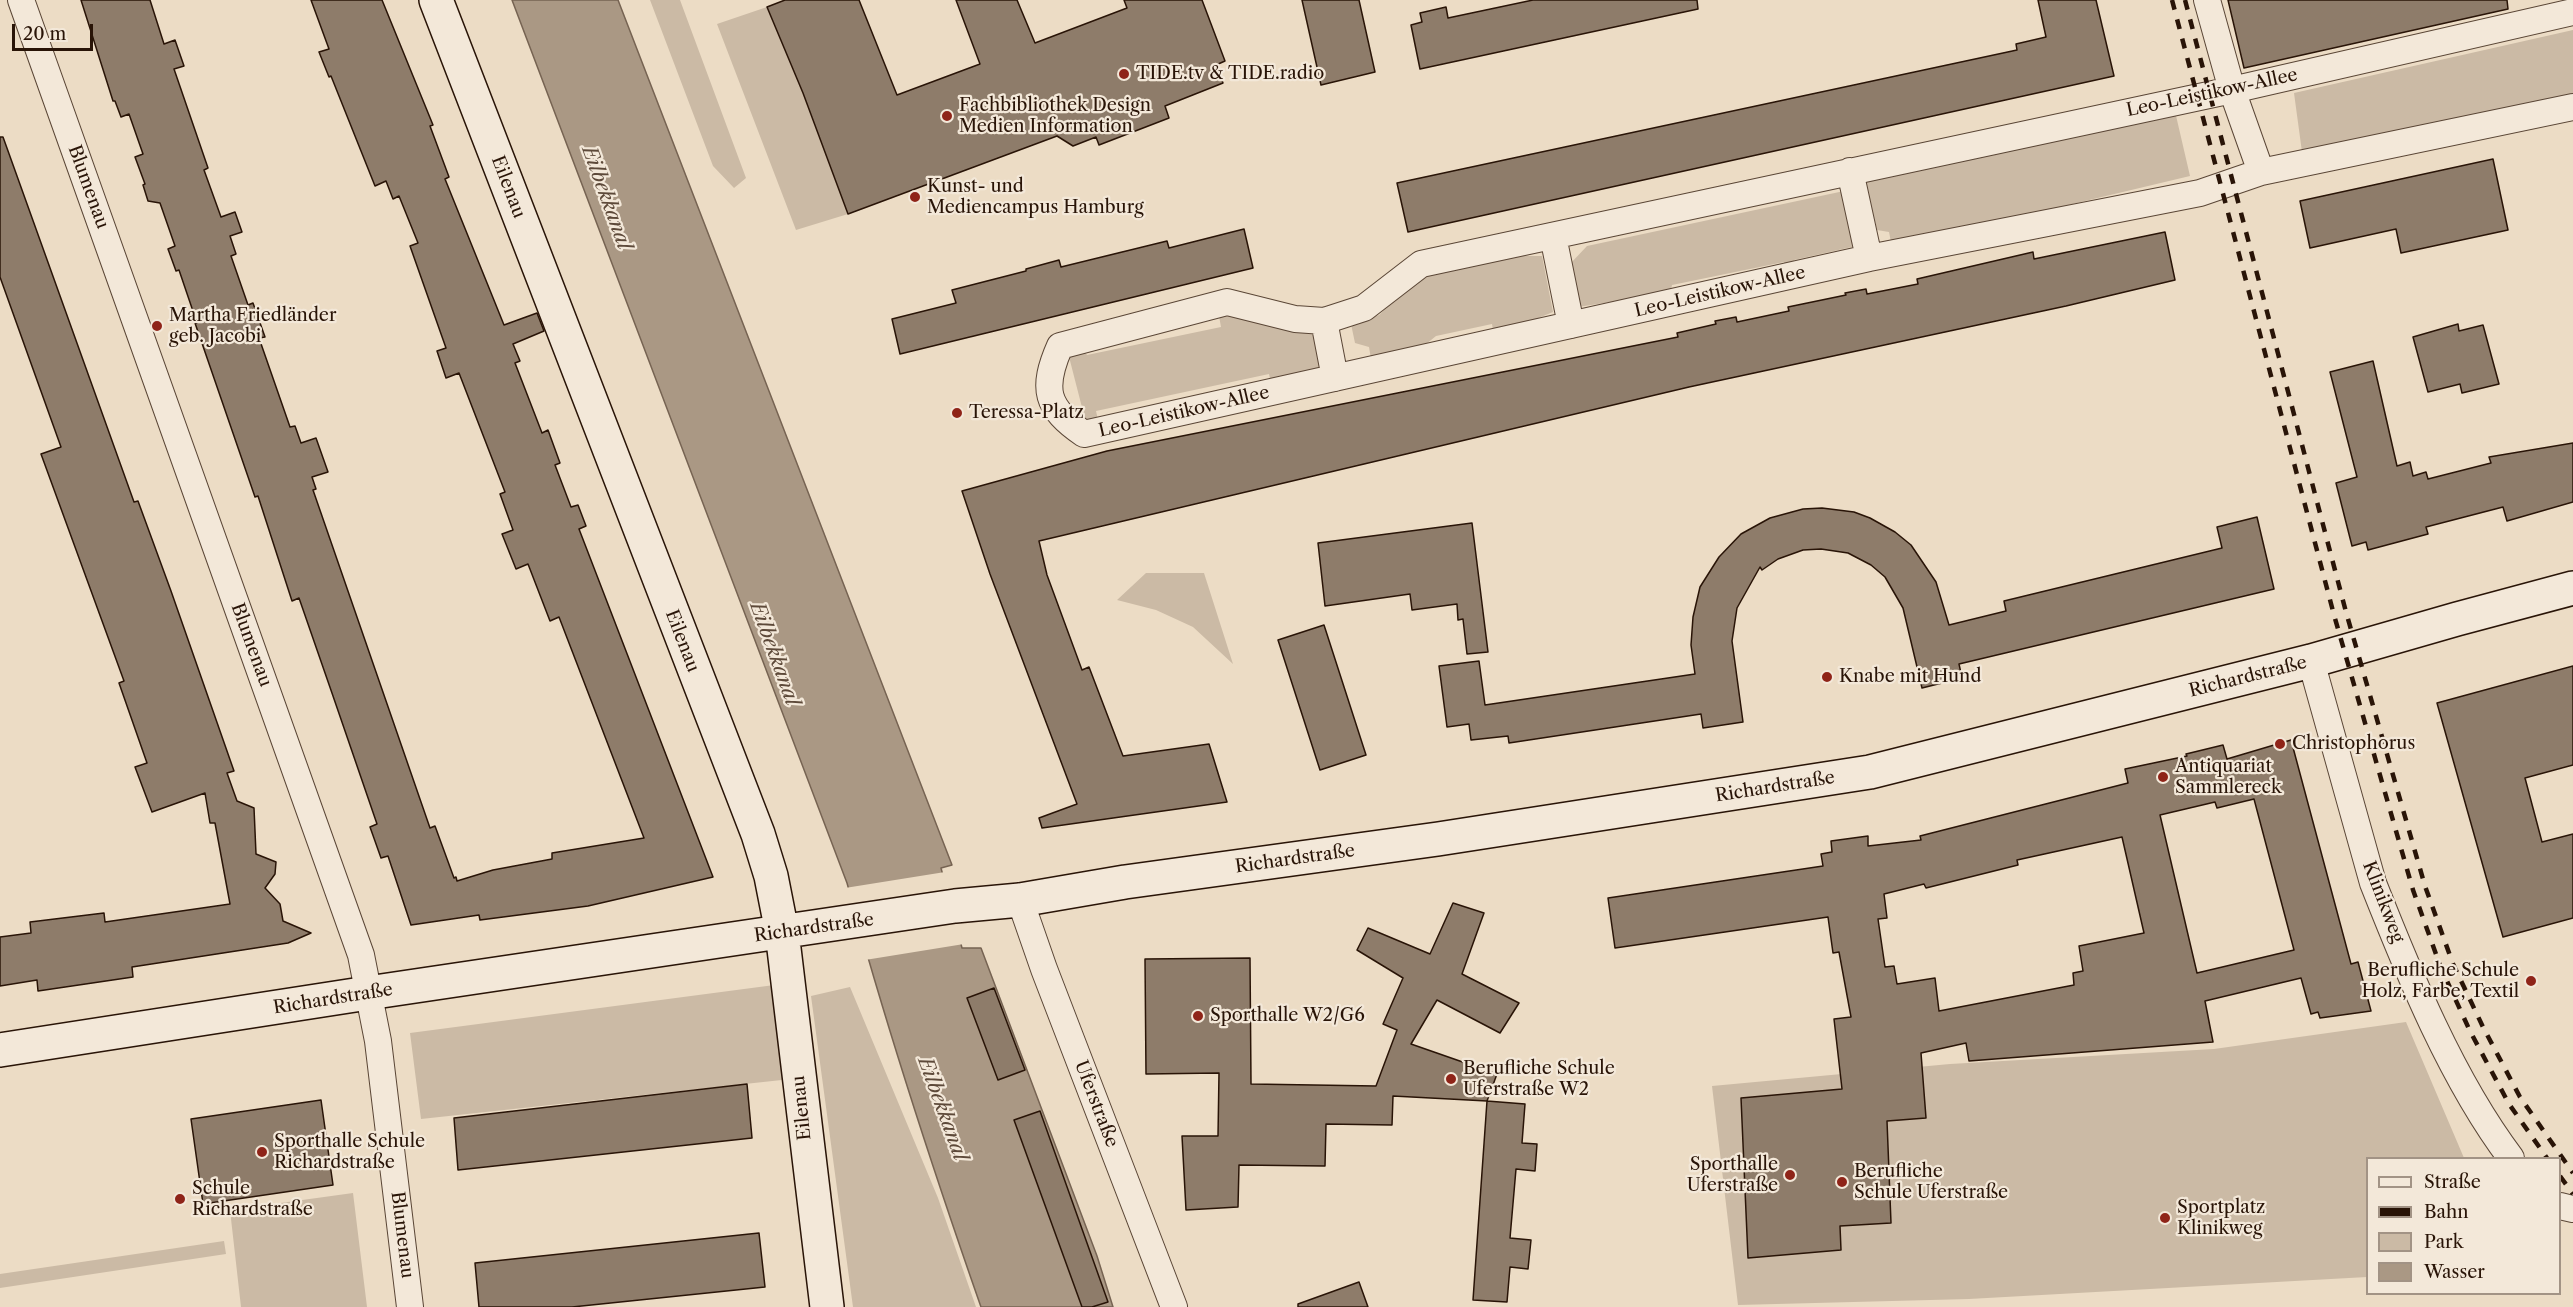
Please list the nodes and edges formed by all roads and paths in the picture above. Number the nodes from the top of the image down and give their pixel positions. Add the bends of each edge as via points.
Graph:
1 (21, 0) edge
2 (436, 0) edge
3 (2207, 0) edge
4 (2573, 12) edge
5 (2232, 90) junction
6 (2573, 107) edge
7 (1850, 171) junction
8 (2261, 172) junction
9 (1553, 236) junction
10 (1869, 258) junction
11 (1324, 321) junction
12 (1571, 325) junction
13 (1335, 378) junction
14 (2573, 588) edge
15 (2311, 661) junction
16 (1020, 900) junction
17 (782, 932) junction
18 (368, 993) junction
19 (0, 1050) edge
20 (2510, 1157) edge
21 (411, 1307) edge
22 (827, 1307) edge
23 (1174, 1307) edge

1 - 18 street, Blumenau via 346,911 361,955
2 - 17 street, Eilenau via 758,834
3 - 5 street
4 - 5 street, Leo-Leistikow-Allee
5 - 7 street, Leo-Leistikow-Allee
5 - 8 street
6 - 8 street, Leo-Leistikow-Allee
7 - 9 street, Leo-Leistikow-Allee
7 - 10 street
8 - 10 street, Leo-Leistikow-Allee via 2200,193
9 - 11 street, Leo-Leistikow-Allee via 1421,264 1364,308
9 - 12 street
10 - 12 street, Leo-Leistikow-Allee
11 - 13 street
11 - 13 street, Leo-Leistikow-Allee via 1295,319 1227,303 1060,346 1049,371 1051,398 1063,419 1084,434
12 - 13 street, Leo-Leistikow-Allee
14 - 15 street, Richardstraße
15 - 16 street, Richardstraße via 1870,772
15 - 20 street, Klinikweg via 2373,884 2442,1044 2495,1138
16 - 17 street, Richardstraße
16 - 23 street, Uferstraße
17 - 18 street, Richardstraße
17 - 22 street, Eilenau
18 - 19 street, Richardstraße
18 - 21 street, Blumenau via 378,1041

